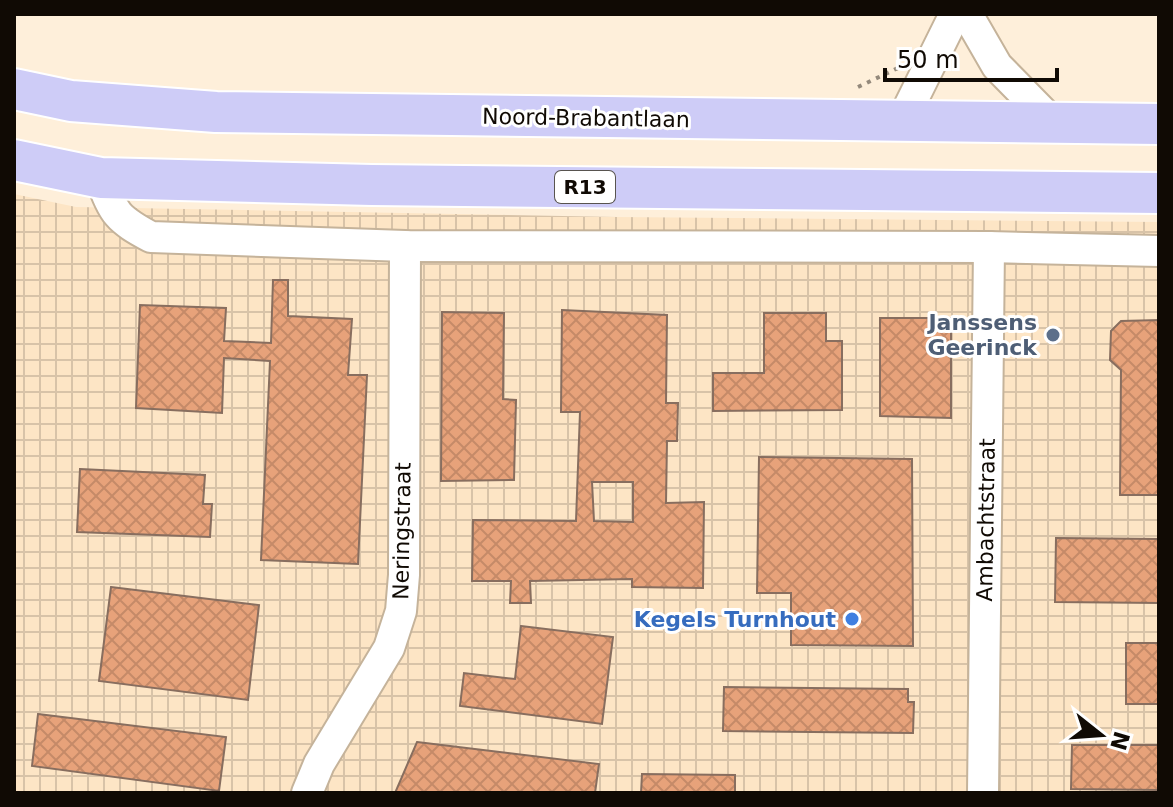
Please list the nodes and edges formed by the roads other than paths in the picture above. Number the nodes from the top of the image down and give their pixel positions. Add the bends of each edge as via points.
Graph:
1 (955, 14) edge
2 (967, 14) edge
3 (14, 89) edge
4 (902, 121) junction
5 (1053, 123) junction
6 (1159, 124) edge
7 (14, 160) edge
8 (101, 178) junction
9 (1159, 193) edge
10 (405, 246) junction
11 (989, 247) junction
12 (1159, 251) edge
13 (307, 793) edge
14 (983, 793) edge

1 - 4 street
2 - 5 street via 997,66
3 - 4 main road, Noord-Brabantlaan via 71,101 216,112
4 - 5 main road, Noord-Brabantlaan
5 - 6 main road, Noord-Brabantlaan
7 - 8 main road, R13
8 - 9 main road, R13
8 - 10 street via 109,205 151,237
10 - 11 street
10 - 13 street, Neringstraat via 401,611 389,648
11 - 12 street
11 - 14 street, Ambachtstraat

